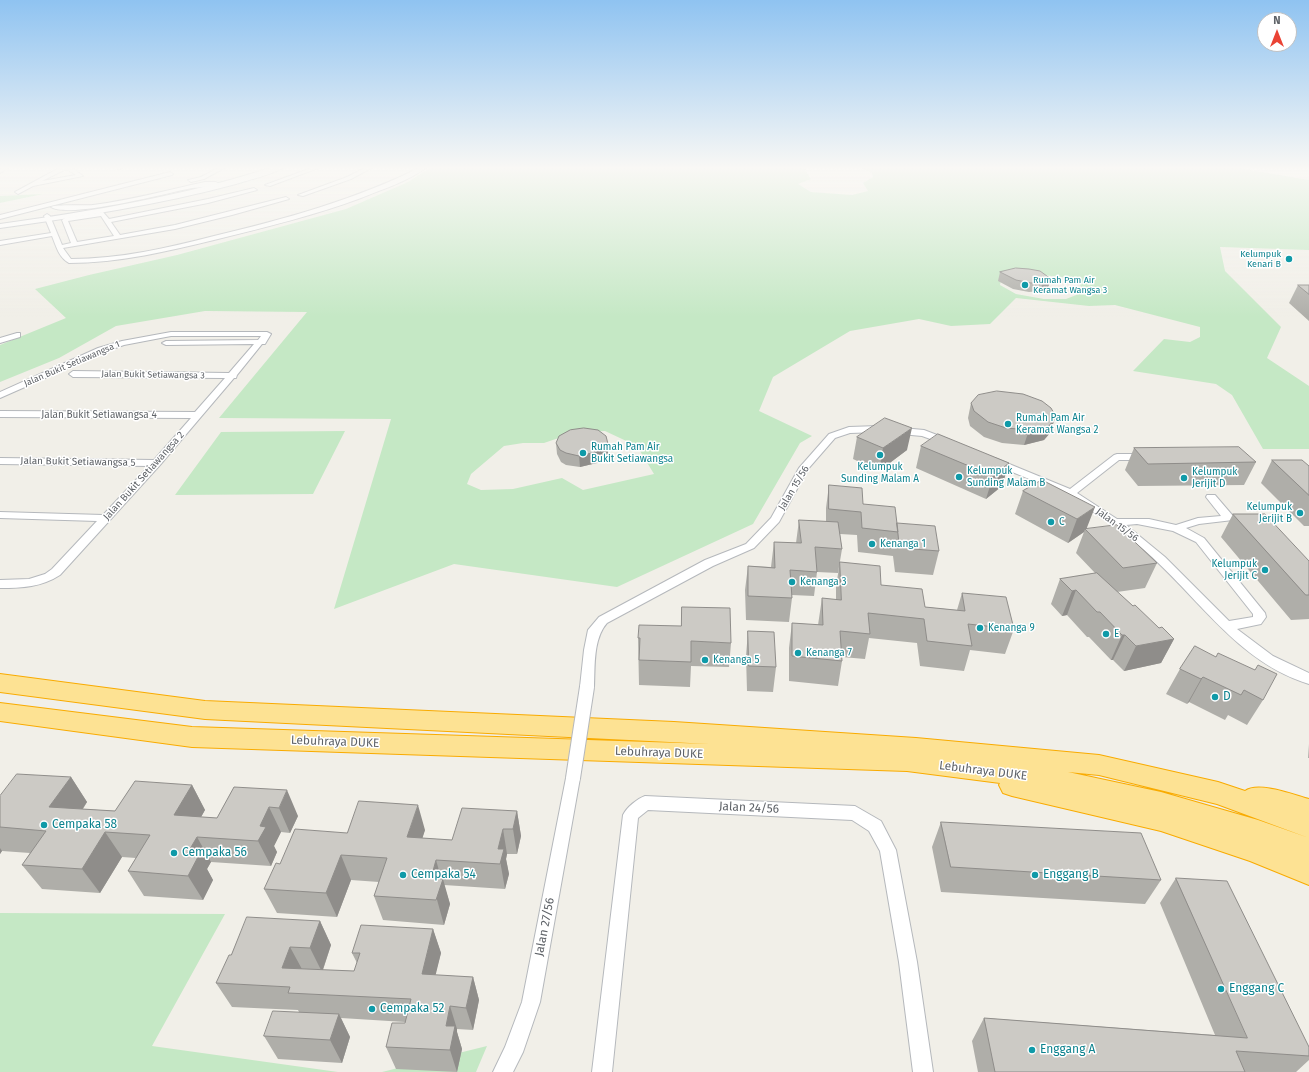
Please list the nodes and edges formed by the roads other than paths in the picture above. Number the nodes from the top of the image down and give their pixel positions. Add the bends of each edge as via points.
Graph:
1 (53, 217) edge
2 (54, 217) edge
3 (84, 217) edge
4 (105, 217) edge
5 (128, 217) edge
6 (218, 217) edge
7 (296, 217) edge
8 (47, 218) junction
9 (107, 221) junction
10 (0, 224) edge
11 (54, 234) junction
12 (117, 236) junction
13 (0, 243) edge
14 (74, 244) junction
15 (59, 247) junction
16 (17, 335) dead end
17 (264, 338) junction
18 (0, 341) edge
19 (166, 343) dead end
20 (73, 374) dead end
21 (233, 376) junction
22 (0, 395) edge
23 (0, 414) edge
24 (199, 415) junction
25 (958, 446) edge
26 (1154, 456) edge
27 (986, 458) edge
28 (0, 461) edge
29 (157, 463) junction
30 (1070, 494) junction
31 (1211, 497) dead end
32 (0, 515) edge
33 (107, 518) junction
34 (1114, 522) junction
35 (1176, 528) junction
36 (0, 584) edge
37 (1226, 626) junction
38 (1309, 679) edge
39 (0, 683) edge
40 (0, 712) edge
41 (907, 761) junction
42 (573, 778) joint
43 (1218, 793) junction
44 (1309, 811) edge
45 (1309, 826) edge
46 (1309, 851) edge
47 (1309, 872) edge
48 (503, 1072) edge
49 (602, 1072) edge
50 (923, 1072) edge

1 - 8 street
2 - 8 street
3 - 14 street via 65,220
4 - 9 street
5 - 9 street
6 - 12 street
7 - 15 street via 168,249 90,262 70,261
8 - 10 street
8 - 11 street
9 - 12 street
11 - 13 street
11 - 15 street
12 - 14 street
14 - 15 street
16 - 18 street
17 - 19 street
17 - 21 street, Jalan Bukit Setiawangsa 2
17 - 22 street, Jalan Bukit Setiawangsa 1 via 171,334 122,343
20 - 21 street, Jalan Bukit Setiawangsa 3
21 - 24 street, Jalan Bukit Setiawangsa 2
23 - 24 street, Jalan Bukit Setiawangsa 4
24 - 29 street, Jalan Bukit Setiawangsa 2
25 - 42 street, Jalan 15/56, bridge via 924,433 879,429 849,430 832,436 804,468 775,520 750,546 710,563 603,620 594,630 590,650
26 - 30 street via 1117,457
27 - 30 street, Jalan 15/56
28 - 29 street, Jalan Bukit Setiawangsa 5
29 - 33 street, Jalan Bukit Setiawangsa 2
30 - 34 street, Jalan 15/56
31 - 35 street via 1229,518 1198,521
32 - 33 street
33 - 36 street, Jalan Bukit Setiawangsa 2 via 51,576 31,584
34 - 35 street via 1136,521
34 - 37 street, Jalan 15/56 via 1147,547 1186,583
35 - 37 street via 1190,534 1205,546 1259,613 1257,621
37 - 38 street, Jalan 15/56 via 1262,656
39 - 43 highway, Lebuhraya DUKE via 205,710 674,732 916,748 1099,765
40 - 41 highway, Lebuhraya DUKE via 192,737
41 - 46 highway, Lebuhraya DUKE via 1042,778 1161,803 1258,832
41 - 47 highway via 1161,819 1256,850
42 - 48 street, Jalan 27/56 via 531,1002
43 - 44 highway via 1284,802
43 - 45 highway, Lebuhraya DUKE
49 - 50 street, Jalan 24/56 via 631,815 644,803 855,813 875,826 888,850 908,962

